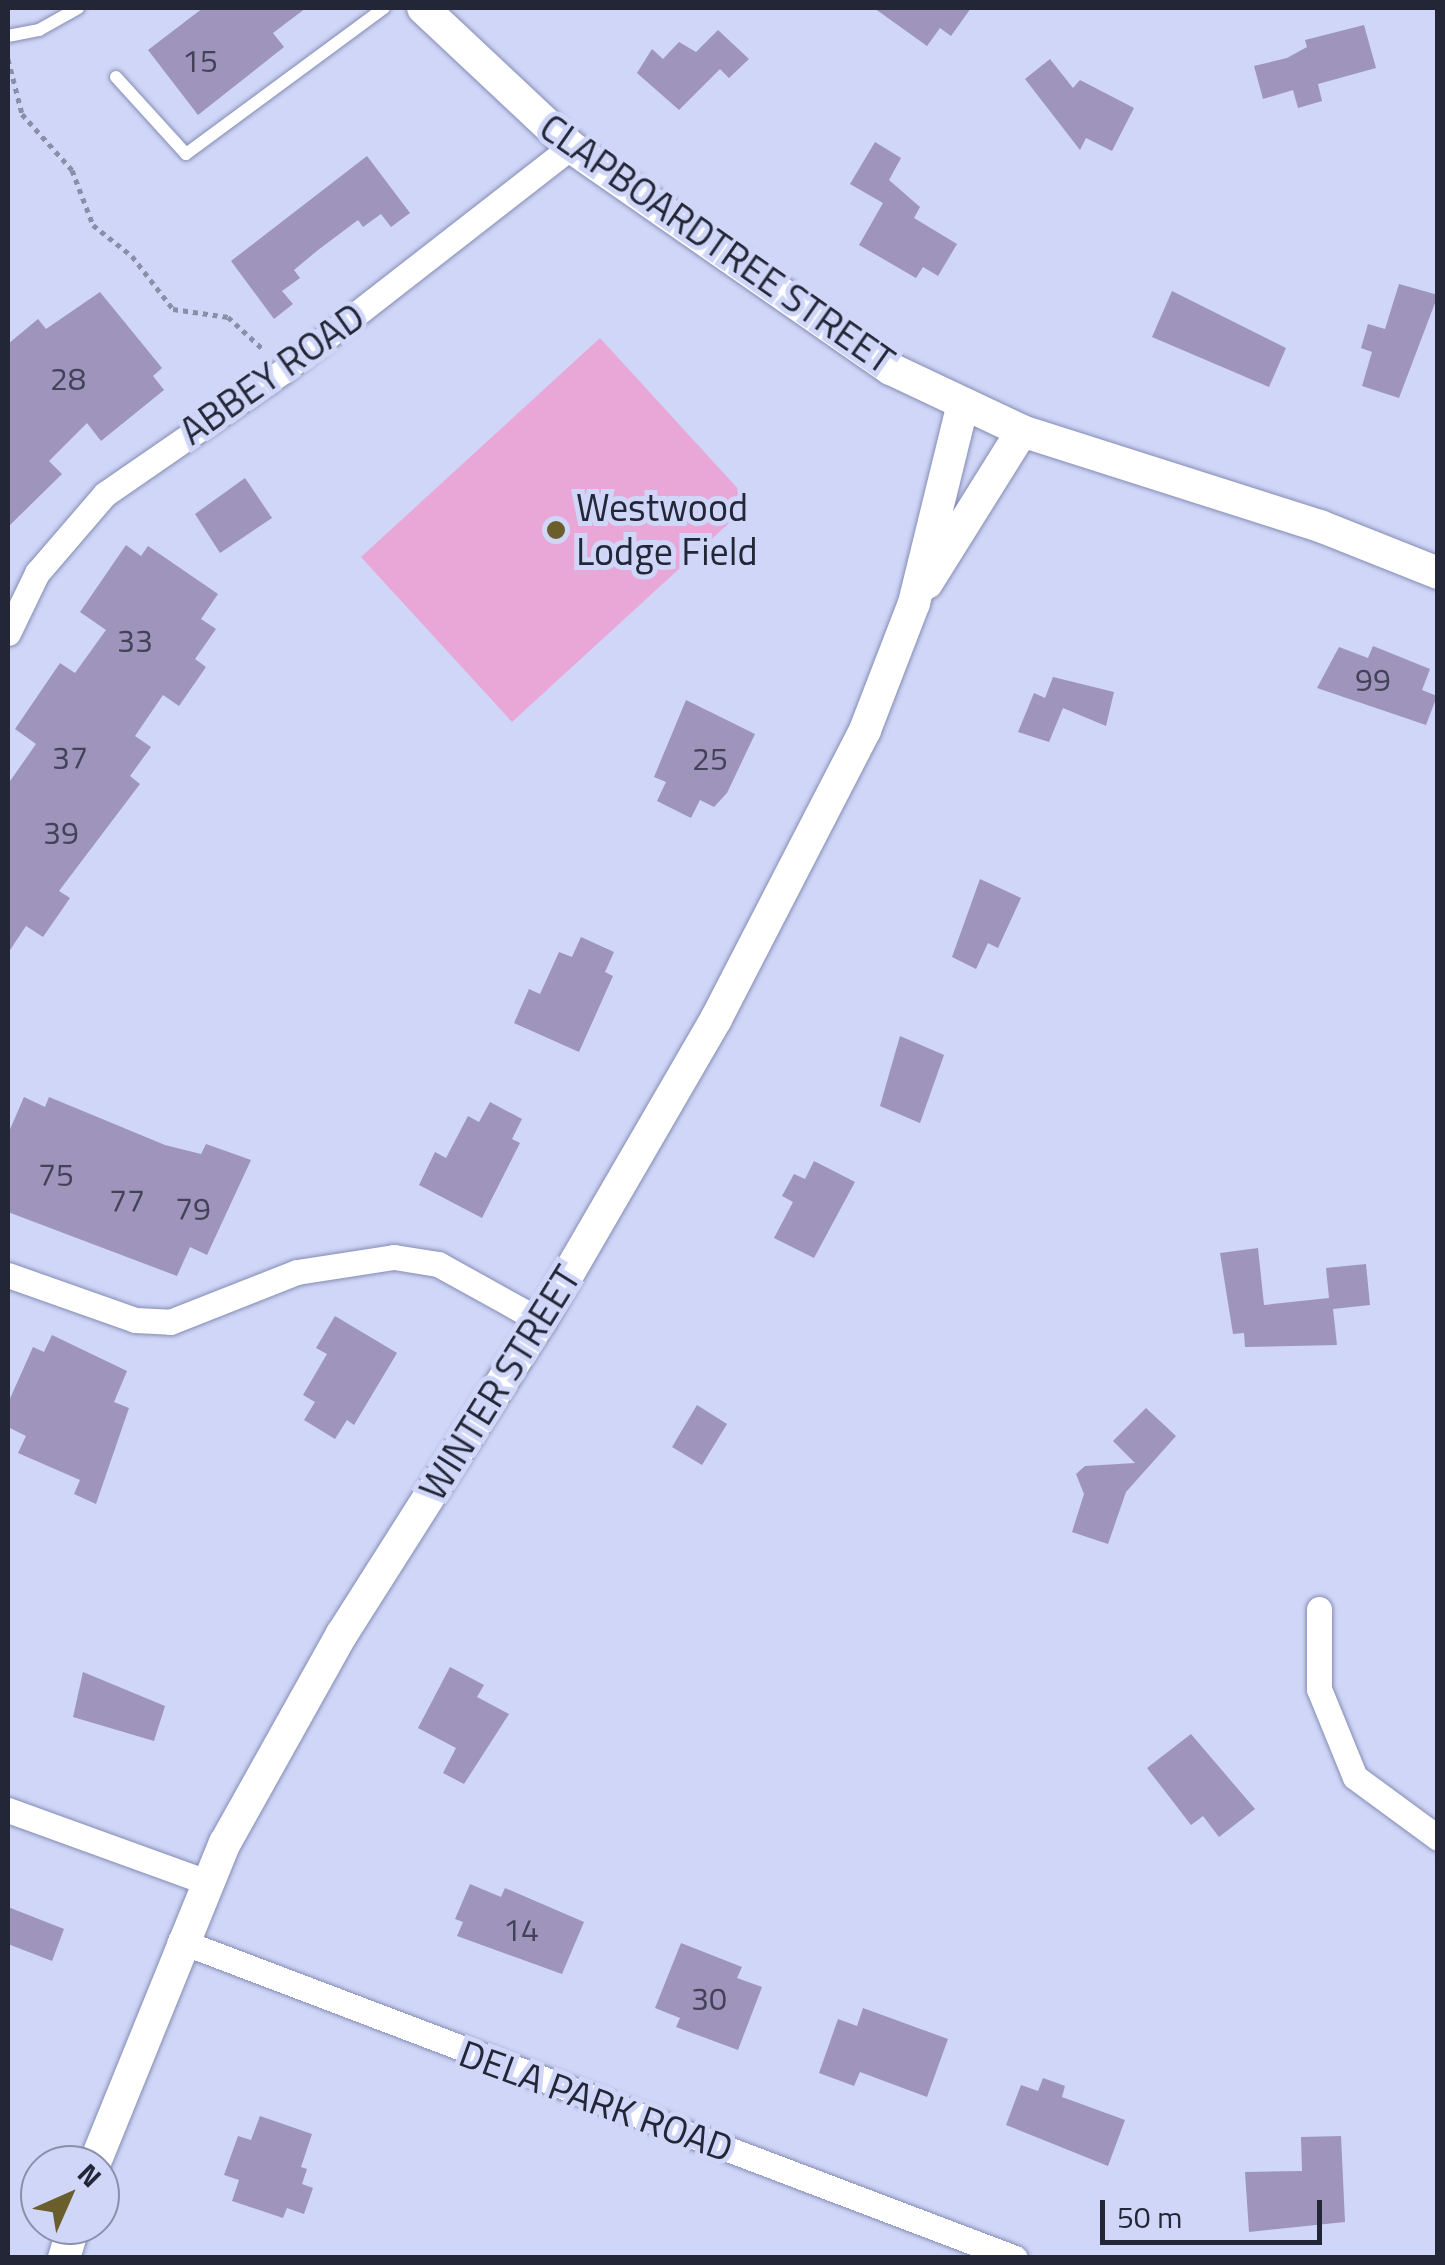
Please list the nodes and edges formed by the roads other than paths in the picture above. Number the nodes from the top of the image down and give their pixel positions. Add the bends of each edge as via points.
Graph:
1 (78, 8) edge
2 (384, 8) edge
3 (423, 8) edge
4 (8, 36) edge
5 (116, 77) dead end
6 (572, 146) junction
7 (962, 406) junction
8 (1022, 431) junction
9 (1438, 573) edge
10 (914, 604) junction
11 (8, 633) edge
12 (8, 1275) edge
13 (542, 1321) junction
14 (1320, 1609) dead end
15 (8, 1810) edge
16 (1438, 1838) edge
17 (208, 1882) junction
18 (180, 1941) junction
19 (102, 2145) edge
20 (1015, 2258) edge

1 - 4 lane via 39,30
2 - 5 lane via 186,154
3 - 6 street, CLAPBOARDTREE STREET
6 - 7 street, CLAPBOARDTREE STREET via 832,334
6 - 11 street, ABBEY ROAD via 283,372 105,494 37,573
7 - 8 street, CLAPBOARDTREE STREET
7 - 10 street, WINTER STREET
8 - 9 street, CLAPBOARDTREE STREET via 1320,526
8 - 10 street, WINTER STREET
10 - 13 street, WINTER STREET via 865,730 716,1019
12 - 13 street via 135,1320 170,1322 297,1272 394,1257 438,1264
13 - 17 street, WINTER STREET via 342,1634
14 - 16 street via 1319,1689 1355,1777
15 - 17 street
17 - 18 street, WINTER STREET
18 - 19 street, WINTER STREET
18 - 20 street, DELA PARK ROAD

